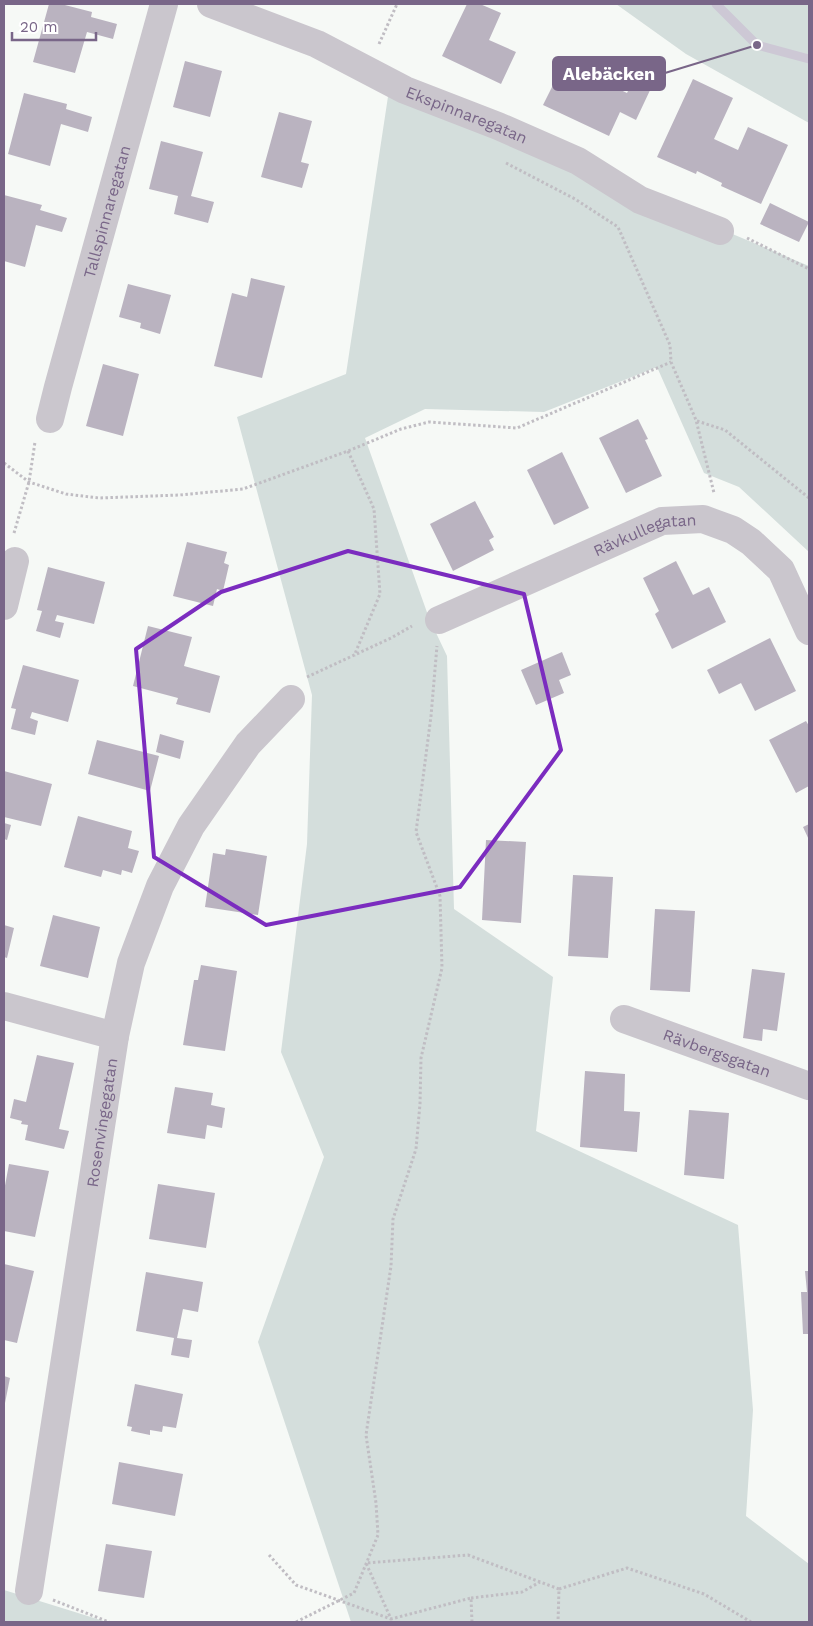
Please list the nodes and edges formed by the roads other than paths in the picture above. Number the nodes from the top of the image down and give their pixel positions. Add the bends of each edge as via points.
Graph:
1 (164, 4) edge
2 (212, 4) edge
3 (720, 231) road end
4 (42, 430) road end
5 (14, 548) road end
6 (4, 606) edge
7 (439, 620) road end
8 (809, 631) edge
9 (291, 699) road end
10 (4, 1006) edge
11 (624, 1019) dead end
12 (115, 1036) junction
13 (809, 1086) edge
14 (30, 1591) road end

1 - 4 street, Tallspinnaregatan
2 - 3 street, Ekspinnaregatan via 317,44 405,90 578,161 640,200
5 - 6 street
7 - 8 street, Rävkullegatan via 662,521 704,519 733,530 781,570
9 - 12 street, Rosenvingegatan via 248,744 191,826 160,886 131,963
10 - 12 street
11 - 13 street, Rävbergsgatan
12 - 14 street, Rosenvingegatan

